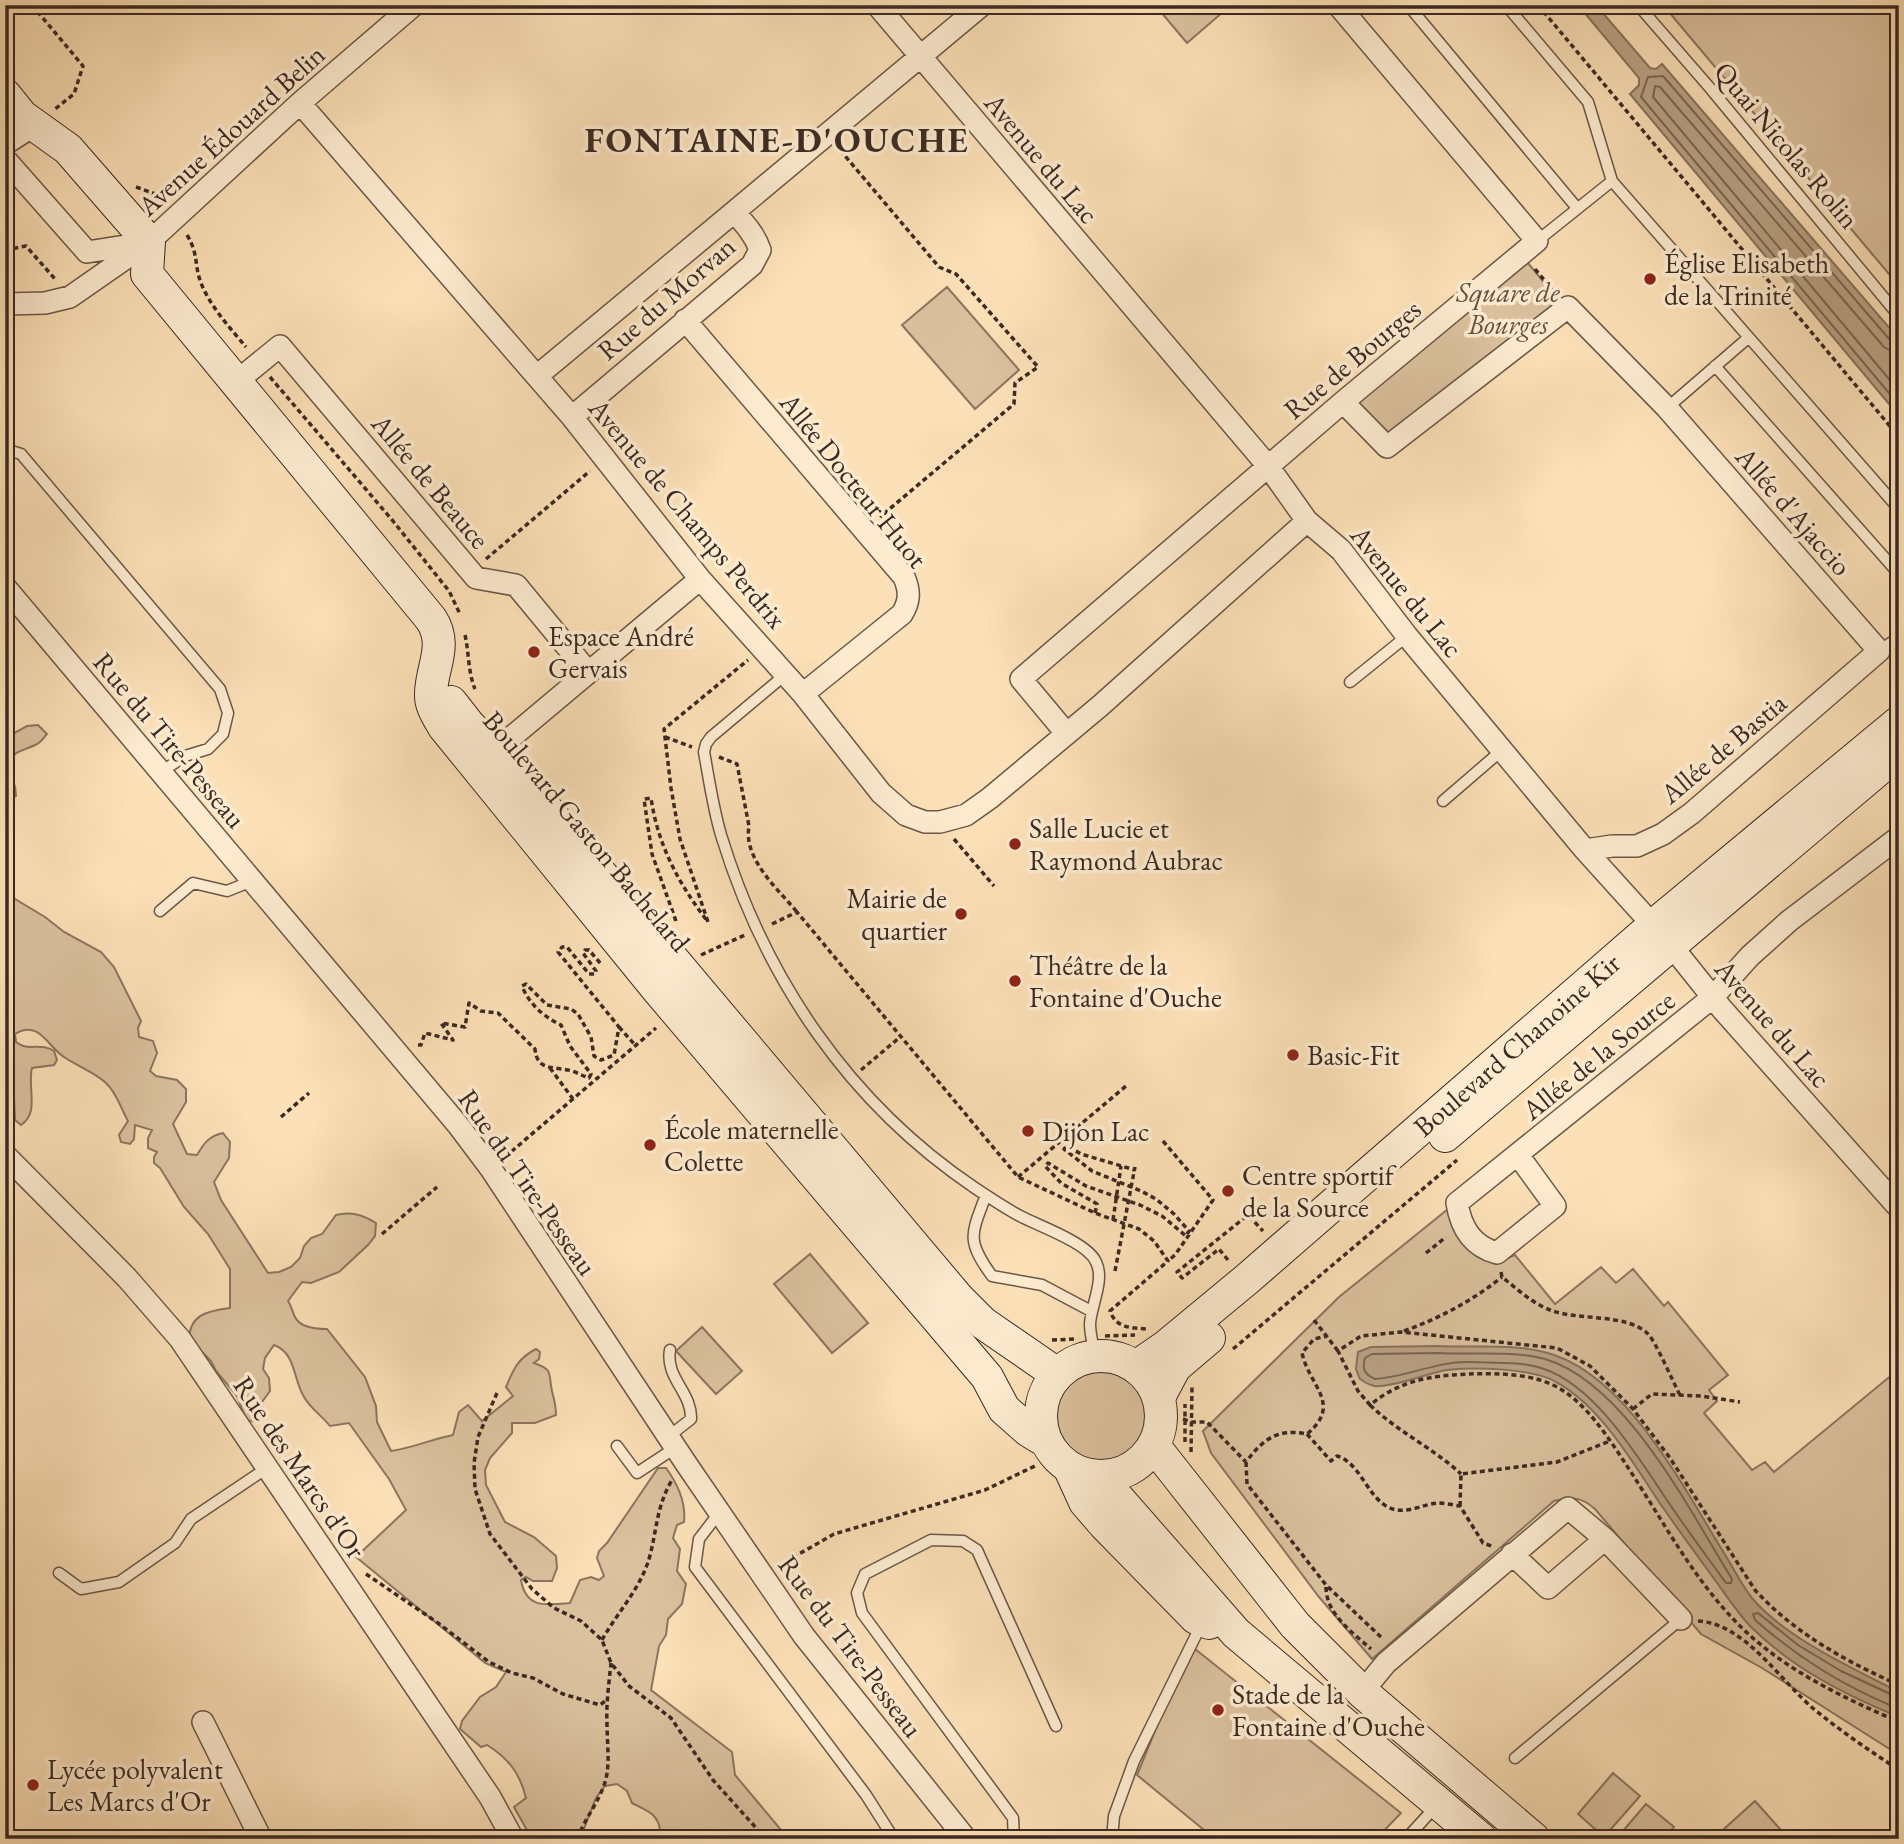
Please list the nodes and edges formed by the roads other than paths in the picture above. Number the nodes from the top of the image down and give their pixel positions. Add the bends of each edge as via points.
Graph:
1 (877, 5) edge
2 (982, 5) edge
3 (1338, 5) edge
4 (1408, 5) edge
5 (1506, 5) edge
6 (1638, 5) edge
7 (411, 6) edge
8 (921, 57) junction
9 (5, 95) edge
10 (300, 103) junction
11 (45, 117) junction
12 (5, 144) edge
13 (5, 159) edge
14 (1612, 181) junction
15 (1577, 208) junction
16 (734, 212) junction
17 (149, 242) junction
18 (1529, 248) junction
19 (5, 304) edge
20 (1899, 316) edge
21 (685, 320) junction
22 (1748, 338) junction
23 (1715, 366) junction
24 (248, 372) junction
25 (537, 376) junction
26 (1343, 402) junction
27 (1667, 408) junction
28 (572, 417) junction
29 (5, 449) edge
30 (1268, 466) junction
31 (1899, 509) edge
32 (1307, 521) junction
33 (1899, 573) edge
34 (700, 579) junction
35 (5, 587) edge
36 (1407, 636) junction
37 (1899, 637) edge
38 (1879, 651) junction
39 (588, 672) junction
40 (786, 674) junction
41 (1350, 682) dead end
42 (803, 694) junction
43 (1899, 722) edge
44 (1066, 733) junction
45 (1501, 751) junction
46 (1899, 752) edge
47 (487, 760) junction
48 (161, 772) junction
49 (1443, 801) dead end
50 (1899, 836) edge
51 (1585, 850) junction
52 (252, 881) junction
53 (160, 911) dead end
54 (1661, 935) junction
55 (1713, 997) junction
56 (5, 1155) edge
57 (1518, 1155) junction
58 (986, 1195) junction
59 (1899, 1209) edge
60 (1091, 1311) junction
61 (1093, 1347) junction
62 (670, 1350) dead end
63 (1148, 1358) junction
64 (1057, 1374) junction
65 (987, 1377) junction
66 (1159, 1397) junction
67 (1041, 1402) junction
68 (617, 1446) dead end
69 (1154, 1446) junction
70 (677, 1450) junction
71 (1064, 1461) junction
72 (267, 1468) junction
73 (719, 1513) junction
74 (1605, 1539) junction
75 (1511, 1554) junction
76 (60, 1573) dead end
77 (1681, 1619) joint
78 (1203, 1621) junction
79 (1236, 1633) junction
80 (1362, 1692) junction
81 (203, 1722) dead end
82 (1056, 1726) dead end
83 (1515, 1758) dead end
84 (1438, 1804) junction
85 (261, 1839) edge
86 (513, 1839) edge
87 (894, 1839) edge
88 (966, 1839) edge
89 (1014, 1839) edge
90 (1112, 1839) edge
91 (1406, 1839) edge
92 (1481, 1839) edge
93 (1534, 1839) edge

1 - 8 street, Avenue du Lac
2 - 8 street, Rue du Morvan
3 - 18 street
4 - 15 lane
5 - 14 lane via 1588,102
6 - 20 lane, Quai Nicolas Rolin
7 - 10 street, Avenue Édouard Belin
8 - 16 street, Rue du Morvan
8 - 30 street, Avenue du Lac
9 - 11 main road via 22,116
10 - 17 street, Avenue Édouard Belin
10 - 25 street, Avenue de Champs Perdrix
11 - 12 street
11 - 17 main road
13 - 17 street via 87,252
14 - 15 lane
14 - 22 lane
15 - 18 lane
16 - 21 street, Rue du Morvan via 756,239 757,258
16 - 25 street, Rue du Morvan
17 - 19 street, Avenue Édouard Belin via 70,297
17 - 24 main road, Boulevard Gaston Bachelard via 147,274
18 - 26 street, Rue de Bourges
21 - 28 street, Rue du Morvan
21 - 42 street, Allée Docteur Huot via 909,588 902,614
22 - 23 lane
22 - 31 lane
23 - 27 lane
23 - 33 lane
24 - 39 street, Allée de Beauce via 280,346 464,578 516,585
24 - 47 main road, Boulevard Gaston Bachelard via 431,619 438,632 436,668 449,699
25 - 28 street, Avenue de Champs Perdrix
26 - 27 street, Allée d'Ajaccio via 1387,447 1568,307
26 - 30 street, Rue de Bourges
27 - 38 street, Allée d'Ajaccio
28 - 34 street, Avenue de Champs Perdrix
29 - 48 lane via 21,454 220,689 228,713 223,734 208,749 185,756
30 - 32 street, Avenue du Lac
30 - 44 street via 1021,679
32 - 36 street, Avenue du Lac via 1340,550
32 - 44 street, Avenue de Champs Perdrix
34 - 39 street
34 - 40 street, Avenue de Champs Perdrix
35 - 48 street, Rue du Tire-Pesseau
36 - 41 lane
36 - 45 street, Avenue du Lac
37 - 38 lane
38 - 51 street, Allée de Bastia via 1663,834 1637,846
39 - 47 street
40 - 42 street, Avenue de Champs Perdrix
40 - 58 lane via 711,737 704,752 720,832 756,931 796,1003 852,1078 923,1149
42 - 44 street, Avenue de Champs Perdrix via 881,793 906,815 925,822 967,815
43 - 54 main road, Boulevard Chanoine Kir
45 - 49 lane
45 - 51 street, Avenue du Lac
46 - 54 main road, Boulevard Chanoine Kir
47 - 64 main road, Boulevard Gaston Bachelard via 682,970 958,1298 984,1323
47 - 65 main road, Boulevard Gaston Bachelard via 677,1012
48 - 52 street, Rue du Tire-Pesseau
50 - 55 street, Allée de la Source via 1789,921
51 - 54 street, Avenue du Lac
52 - 53 lane via 227,891 193,883
52 - 70 street, Rue du Tire-Pesseau via 491,1168
54 - 55 street, Avenue du Lac
54 - 63 main road, Boulevard Chanoine Kir
54 - 66 main road, Boulevard Chanoine Kir via 1175,1367
55 - 57 street, Allée de la Source
55 - 59 street, Avenue du Lac
56 - 72 street, Rue des Marcs d'Or via 127,1278 180,1339
57 - 57 street, Allée de la Source via 1555,1206 1497,1253 1471,1238 1461,1224 1457,1203
58 - 60 lane via 1096,1259 1099,1273
58 - 60 lane via 973,1240 976,1254 992,1276 1042,1285
60 - 61 lane
61 - 63 main road via 1122,1360
61 - 64 main road
62 - 70 lane via 669,1368 692,1408
63 - 66 main road via 1151,1383
64 - 67 main road
65 - 67 main road, Boulevard Gaston Bachelard
65 - 71 main road, Boulevard Gaston Bachelard via 1004,1409
66 - 69 main road via 1161,1420
67 - 71 main road via 1040,1421
68 - 70 lane via 637,1473
69 - 71 main road via 1126,1472 1108,1477
69 - 80 main road via 1296,1625
70 - 73 street, Rue du Tire-Pesseau
71 - 78 main road via 1085,1502 1116,1538
71 - 79 main road, Boulevard Gaston Bachelard via 1116,1496
72 - 76 lane via 191,1519 175,1544 119,1583 81,1589
72 - 86 street, Rue des Marcs d'Or
73 - 87 lane via 699,1539 695,1567
73 - 88 street, Rue du Tire-Pesseau via 804,1636
74 - 75 street via 1568,1508
74 - 75 street via 1548,1588
74 - 77 street
75 - 80 street via 1392,1657
77 - 83 lane
78 - 79 main road
78 - 90 lane via 1134,1761 1114,1816
79 - 84 main road, Boulevard Gaston Bachelard
80 - 93 main road
81 - 85 street
82 - 89 lane via 977,1550 963,1541 931,1541 865,1574 857,1593 862,1613 1013,1818
84 - 91 lane
84 - 92 main road, Boulevard Gaston Bachelard

